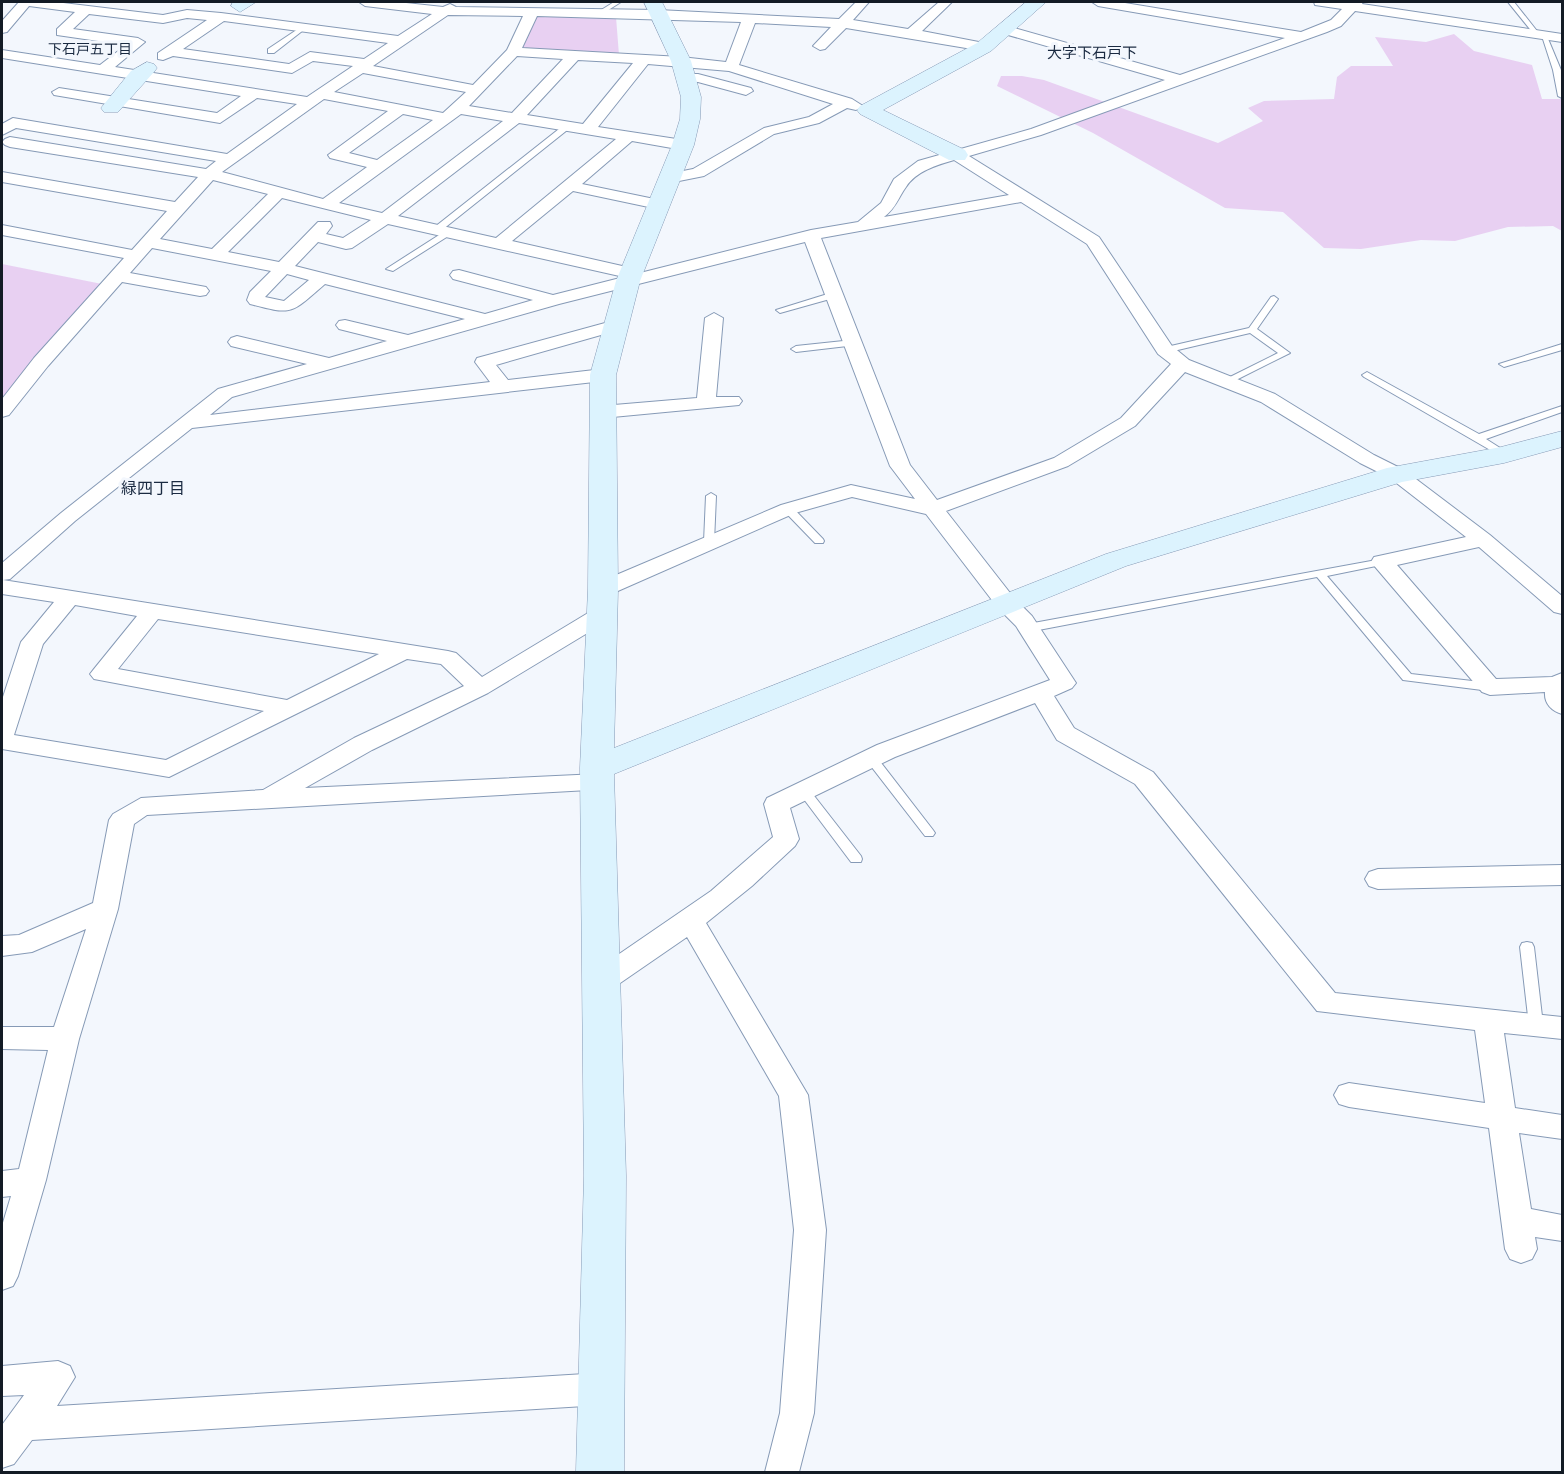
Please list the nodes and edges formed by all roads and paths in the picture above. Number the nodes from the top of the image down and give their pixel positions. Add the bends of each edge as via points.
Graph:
1 (161, 2) edge
2 (364, 2) edge
3 (460, 2) edge
4 (618, 2) edge
5 (863, 2) edge
6 (946, 2) edge
7 (1037, 2) edge
8 (1098, 2) edge
9 (1320, 2) edge
10 (1511, 2) edge
11 (1355, 4) edge
12 (656, 8) edge
13 (86, 9) junction
14 (446, 11) junction
15 (532, 12) junction
16 (600, 13) junction
17 (134, 15) junction
18 (221, 17) junction
19 (750, 18) junction
20 (842, 23) junction
21 (303, 28) junction
22 (2, 29) edge
23 (1005, 30) junction
24 (911, 33) junction
25 (1539, 33) junction
26 (1302, 36) junction
27 (1563, 38) edge
28 (402, 41) junction
29 (820, 46) dead end
30 (984, 47) junction
31 (169, 51) junction
32 (271, 51) dead end
33 (513, 52) junction
34 (2, 54) edge
35 (575, 55) junction
36 (644, 59) junction
37 (364, 66) junction
38 (731, 67) junction
39 (684, 69) junction
40 (102, 70) junction
41 (142, 72) junction
42 (1180, 80) junction
43 (476, 90) junction
44 (746, 91) dead end
45 (59, 92) dead end
46 (254, 93) junction
47 (1562, 96) edge
48 (315, 98) junction
49 (114, 105) junction
50 (857, 106) junction
51 (401, 109) junction
52 (453, 113) junction
53 (515, 119) junction
54 (567, 127) junction
55 (587, 130) junction
56 (628, 137) junction
57 (4, 138) edge
58 (682, 146) junction
59 (957, 155) junction
60 (2, 159) edge
61 (230, 159) junction
62 (378, 165) junction
63 (209, 174) junction
64 (2, 177) edge
65 (669, 178) junction
66 (570, 186) junction
67 (279, 192) junction
68 (1024, 197) junction
69 (326, 204) junction
70 (658, 204) junction
71 (179, 208) junction
72 (344, 209) junction
73 (388, 216) junction
74 (861, 226) junction
75 (445, 229) junction
76 (2, 230) edge
77 (811, 235) junction
78 (313, 236) junction
79 (501, 242) junction
80 (144, 249) junction
81 (216, 255) junction
82 (282, 268) junction
83 (390, 269) dead end
84 (459, 275) dead end
85 (120, 276) junction
86 (629, 277) junction
87 (322, 278) junction
88 (200, 291) dead end
89 (834, 295) junction
90 (1274, 299) dead end
91 (553, 300) junction
92 (780, 310) dead end
93 (714, 318) dead end
94 (485, 319) junction
95 (616, 324) junction
96 (345, 325) dead end
97 (1252, 330) junction
98 (411, 341) junction
99 (237, 342) dead end
100 (853, 343) junction
101 (1563, 346) edge
102 (796, 349) dead end
103 (1165, 350) junction
104 (332, 364) junction
105 (1182, 364) junction
106 (1504, 364) dead end
107 (603, 375) junction
108 (1367, 375) dead end
109 (1227, 381) junction
110 (503, 386) junction
111 (732, 401) dead end
112 (706, 404) junction
113 (1563, 409) edge
114 (2, 411) edge
115 (603, 412) junction
116 (188, 423) junction
117 (1478, 438) junction
118 (1563, 439) edge
119 (1504, 455) junction
120 (1397, 474) junction
121 (711, 496) dead end
122 (788, 509) junction
123 (932, 509) junction
124 (1483, 540) junction
125 (819, 541) dead end
126 (709, 542) junction
127 (1382, 562) junction
128 (2, 574) edge
129 (1320, 574) junction
130 (2, 587) edge
131 (69, 598) junction
132 (602, 602) junction
133 (1006, 603) junction
134 (1563, 607) edge
135 (152, 612) junction
136 (1028, 628) junction
137 (404, 651) junction
138 (1490, 687) junction
139 (480, 688) junction
140 (1561, 690) edge
141 (1040, 692) junction
142 (289, 708) junction
143 (2, 734) edge
144 (2, 741) edge
145 (871, 758) junction
146 (597, 775) junction
147 (804, 791) junction
148 (267, 798) junction
149 (929, 833) dead end
150 (856, 859) dead end
151 (1563, 875) edge
152 (1378, 879) dead end
153 (105, 909) junction
154 (691, 921) junction
155 (2, 946) edge
156 (1527, 947) dead end
157 (600, 981) junction
158 (1488, 1020) junction
159 (1536, 1025) junction
160 (1563, 1028) edge
161 (2, 1038) edge
162 (65, 1039) junction
163 (1349, 1095) dead end
164 (1502, 1118) junction
165 (1563, 1126) edge
166 (16, 1182) edge
167 (1563, 1228) edge
168 (2, 1276) edge
169 (2, 1380) edge
170 (601, 1389) junction
171 (22, 1424) junction
172 (2, 1452) edge
173 (600, 1473) edge
174 (783, 1473) edge

1 - 17 street
2 - 14 street
3 - 14 street
4 - 16 lane
5 - 20 street
6 - 24 street
7 - 23 street
8 - 26 street
9 - 11 street
10 - 25 lane
11 - 25 street
11 - 26 street via 1336,23
12 - 16 street
12 - 19 street
12 - 39 street
13 - 17 street
13 - 22 street via 26,2
13 - 40 street via 62,32 138,42
14 - 15 street
14 - 28 street
15 - 16 street
15 - 33 street
17 - 18 street via 163,19 186,14
18 - 21 street
18 - 31 street
19 - 20 street
19 - 38 street
20 - 24 street
20 - 29 street
21 - 28 street
21 - 32 lane
23 - 30 street
23 - 42 street
24 - 30 street
25 - 27 street
25 - 47 lane via 1557,70
26 - 42 street
28 - 37 street
30 - 50 street
31 - 37 street via 292,69 310,56
31 - 41 street
33 - 35 street
33 - 43 street
34 - 40 street
35 - 36 street
35 - 53 street
36 - 39 street
36 - 55 street
37 - 43 street
37 - 48 street
38 - 39 street
38 - 50 street
39 - 44 street via 698,78
39 - 58 street via 691,97
40 - 41 street
41 - 46 street
41 - 49 street
42 - 59 street via 1036,132
43 - 52 street
45 - 49 street
46 - 48 street
46 - 49 street via 220,118
48 - 51 street
48 - 61 street
50 - 59 street
50 - 65 street via 812,121 795,122 750,140 700,174
51 - 52 street
51 - 62 street via 336,155
52 - 53 street
52 - 62 street
53 - 54 street
53 - 73 street
54 - 55 street
54 - 75 lane
55 - 56 street
56 - 58 street
56 - 66 street
57 - 60 street
57 - 61 street via 13,123
57 - 63 street
58 - 65 street
59 - 68 street
59 - 74 street via 910,172 888,206
61 - 63 street
62 - 69 street
63 - 67 street
63 - 71 street
64 - 71 street
65 - 70 street
66 - 70 street
66 - 79 street
67 - 69 street
67 - 81 street
68 - 74 street
68 - 103 street via 1093,241
69 - 72 street
70 - 86 street
71 - 80 street
72 - 73 street
72 - 78 street
73 - 75 street
73 - 78 street via 345,244
74 - 77 street
75 - 79 street
75 - 83 lane
76 - 80 street
77 - 86 street
77 - 89 street
78 - 82 street
79 - 86 street
80 - 81 street
80 - 85 street
81 - 82 street
82 - 87 street
82 - 87 street via 256,300 289,306
84 - 91 street
85 - 88 street
85 - 114 street
86 - 91 street
86 - 95 street
87 - 94 street
89 - 92 lane
89 - 100 street
90 - 97 lane
91 - 94 street
93 - 112 street
94 - 98 street
95 - 107 street
95 - 110 street via 484,362
96 - 98 street
97 - 103 lane
97 - 109 lane via 1285,353
98 - 104 street
99 - 104 street
100 - 102 lane
100 - 123 street via 900,466
101 - 106 lane
103 - 105 street
104 - 116 street via 225,393
105 - 109 street
105 - 123 street via 1128,422 1061,462
107 - 110 street
107 - 115 street
108 - 117 lane
109 - 120 street via 1268,398
110 - 116 street
111 - 112 street
112 - 115 street
113 - 117 lane
115 - 132 street
116 - 128 street
117 - 119 lane
118 - 119 street
119 - 120 street
120 - 124 street
120 - 133 street via 1127,556
121 - 126 lane
122 - 123 street via 851,491
122 - 125 lane
122 - 126 street
123 - 133 street
124 - 127 street
124 - 134 street
126 - 132 street
127 - 129 lane
127 - 138 street
129 - 136 lane
129 - 138 lane via 1407,677
130 - 131 street
131 - 135 street
131 - 143 street via 32,642
132 - 139 street
132 - 146 street
133 - 136 street
133 - 146 street
135 - 137 street
135 - 142 street via 102,674
136 - 141 street via 1064,683
137 - 139 street via 448,658
137 - 142 street
138 - 140 street
139 - 148 street via 363,744
141 - 145 street
141 - 158 street via 1065,734 1144,778 1327,1003
142 - 144 street via 169,769
145 - 147 street
145 - 149 lane
146 - 148 street
146 - 157 street
147 - 150 lane
147 - 154 street via 776,804 786,839 758,868
148 - 153 street via 141,807 128,813 122,819
151 - 152 street
153 - 155 street via 22,945
153 - 162 street
154 - 157 street
154 - 174 street via 793,1095 810,1230 797,1413
156 - 159 lane
157 - 170 street via 605,1176
158 - 159 street
158 - 164 street
159 - 160 street
161 - 162 street
162 - 166 street
163 - 164 street
164 - 165 street
164 - 167 street via 1519,1235
166 - 168 street
169 - 171 street via 58,1377
170 - 171 street
170 - 173 street
171 - 172 street

